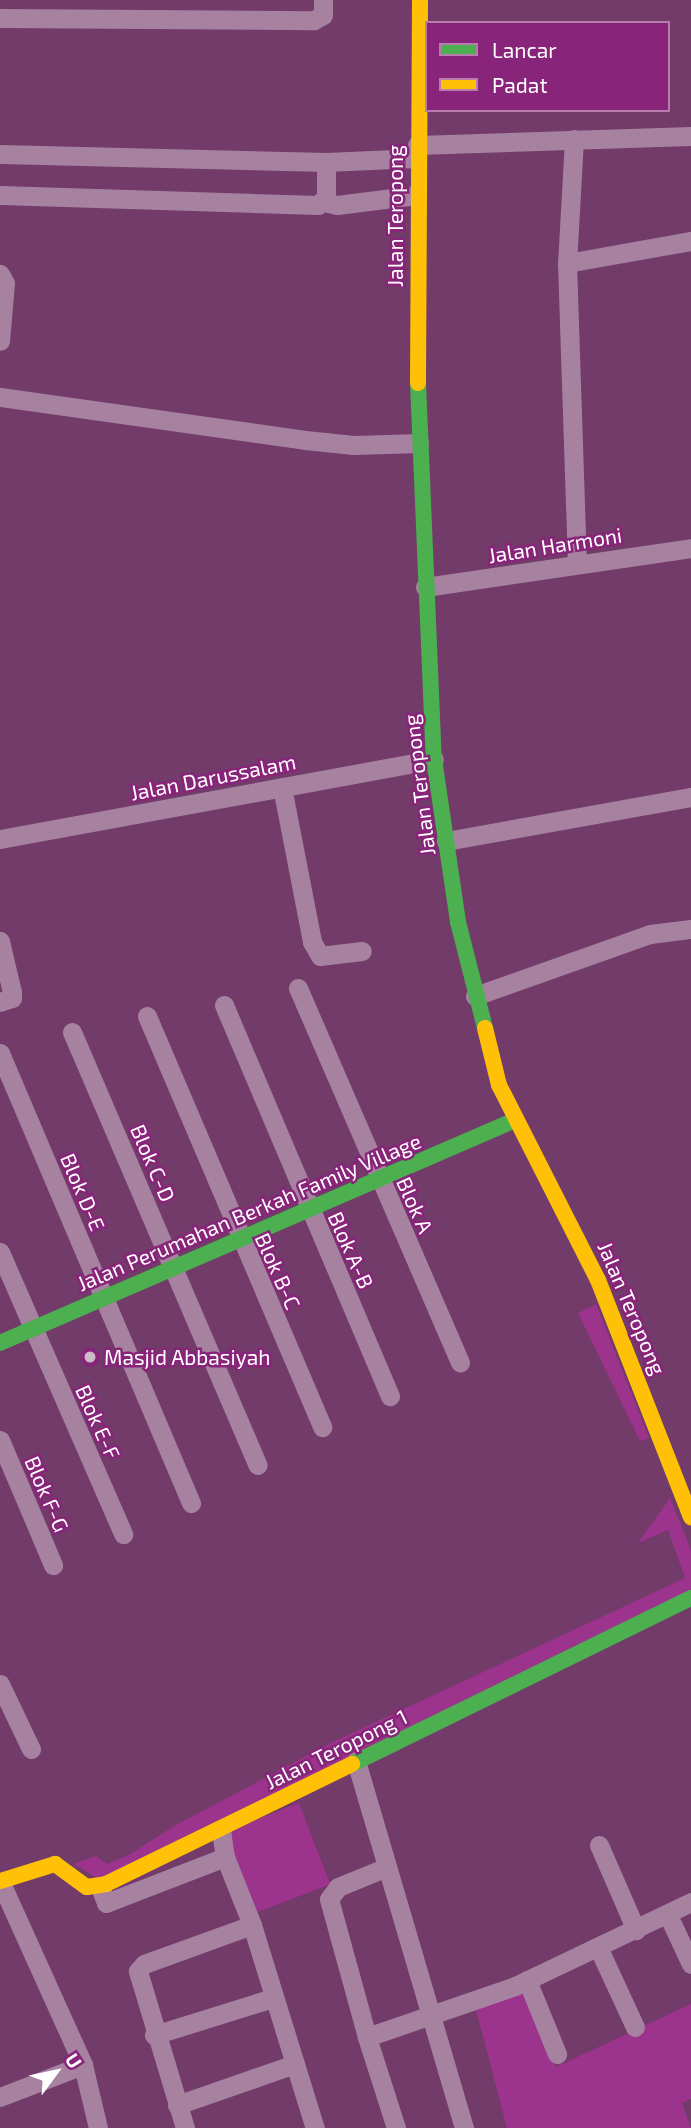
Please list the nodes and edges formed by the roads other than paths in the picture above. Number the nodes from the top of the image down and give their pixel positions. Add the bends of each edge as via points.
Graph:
1 (323, 0) edge
2 (420, 0) edge
3 (0, 18) edge
4 (691, 136) edge
5 (573, 139) junction
6 (417, 151) junction
7 (0, 154) edge
8 (326, 162) junction
9 (0, 195) edge
10 (416, 195) junction
11 (324, 202) junction
12 (691, 241) edge
13 (567, 264) junction
14 (0, 274) edge
15 (0, 341) edge
16 (0, 397) edge
17 (419, 443) junction
18 (691, 548) edge
19 (577, 564) junction
20 (425, 587) junction
21 (433, 759) junction
22 (282, 787) junction
23 (691, 797) edge
24 (0, 839) edge
25 (446, 841) junction
26 (691, 929) edge
27 (0, 941) edge
28 (362, 951) dead end
29 (299, 988) dead end
30 (475, 996) junction
31 (0, 1002) edge
32 (224, 1005) dead end
33 (147, 1016) dead end
34 (72, 1032) dead end
35 (0, 1053) edge
36 (515, 1120) junction
37 (379, 1179) junction
38 (308, 1209) junction
39 (239, 1240) junction
40 (0, 1252) edge
41 (173, 1268) junction
42 (103, 1298) junction
43 (32, 1329) junction
44 (0, 1343) edge
45 (460, 1362) dead end
46 (390, 1396) dead end
47 (322, 1427) dead end
48 (0, 1440) edge
49 (258, 1465) dead end
50 (683, 1468) edge
51 (191, 1503) dead end
52 (691, 1517) edge
53 (123, 1534) dead end
54 (53, 1565) dead end
55 (691, 1598) edge
56 (0, 1684) edge
57 (31, 1749) dead end
58 (356, 1761) junction
59 (221, 1830) junction
60 (598, 1845) dead end
61 (225, 1857) junction
62 (387, 1867) junction
63 (1, 1882) edge
64 (100, 1887) junction
65 (691, 1902) edge
66 (668, 1915) junction
67 (252, 1925) junction
68 (636, 1930) junction
69 (598, 1947) junction
70 (691, 1964) edge
71 (527, 1980) junction
72 (273, 1998) junction
73 (433, 2016) junction
74 (635, 2027) dead end
75 (155, 2035) junction
76 (367, 2037) junction
77 (557, 2054) dead end
78 (83, 2064) junction
79 (295, 2064) junction
80 (0, 2097) edge
81 (177, 2105) junction
82 (98, 2128) edge
83 (185, 2128) edge
84 (315, 2128) edge
85 (396, 2128) edge
86 (464, 2128) edge

1 - 3 street via 323,15 314,20
2 - 6 main road, Jalan Teropong
4 - 5 street
5 - 6 street
5 - 13 street
6 - 8 street
6 - 10 main road, Jalan Teropong
7 - 8 street
8 - 11 street
9 - 11 street
10 - 11 street via 337,205
10 - 17 main road, Jalan Teropong
12 - 13 street
13 - 19 street
14 - 15 street via 5,282
16 - 17 street via 305,440 354,445
17 - 20 main road, Jalan Teropong
18 - 19 street, Jalan Harmoni
19 - 20 street, Jalan Harmoni
20 - 21 main road, Jalan Teropong
21 - 22 street, Jalan Darussalam
21 - 25 main road, Jalan Teropong
22 - 24 street, Jalan Darussalam
22 - 28 street via 312,942 320,956
23 - 25 street
25 - 30 main road, Jalan Teropong
26 - 30 street via 650,934
27 - 31 street via 12,992 12,998
29 - 37 street, Blok A
30 - 36 main road, Jalan Teropong via 499,1085
32 - 38 street, Blok A-B
33 - 39 street, Blok B-C
34 - 41 street, Blok C-D
35 - 42 street, Blok D-E
36 - 37 main road, Jalan Perumahan Berkah Family Village
36 - 50 main road, Jalan Teropong via 588,1257
37 - 38 main road, Jalan Perumahan Berkah Family Village
37 - 45 street, Blok A
38 - 39 main road, Jalan Perumahan Berkah Family Village
38 - 46 street, Blok A-B
39 - 41 main road, Jalan Perumahan Berkah Family Village
39 - 47 street, Blok B-C
40 - 43 street, Blok E-F
41 - 42 main road, Jalan Perumahan Berkah Family Village
41 - 49 street, Blok C-D
42 - 43 main road, Jalan Perumahan Berkah Family Village
42 - 51 street, Blok D-E
43 - 44 main road, Jalan Perumahan Berkah Family Village
43 - 53 street, Blok E-F
48 - 54 street, Blok F-G
50 - 52 main road, Jalan Teropong
55 - 58 main road, Jalan Teropong 1
56 - 57 street
58 - 59 main road, Jalan Teropong 1
58 - 62 street
59 - 61 street
59 - 64 main road, Jalan Teropong 1
60 - 68 street
61 - 64 street via 106,1903
61 - 67 street
62 - 73 street
62 - 76 street via 338,1887 328,1899
63 - 64 main road via 55,1864 80,1885
63 - 78 street
65 - 66 street
66 - 68 street
66 - 70 street
67 - 72 street
67 - 75 street via 140,1967 137,1976
68 - 69 street
69 - 71 street
69 - 74 street
71 - 73 street
71 - 77 street
72 - 75 street
72 - 79 street
73 - 76 street
73 - 86 street
75 - 81 street
76 - 85 street
78 - 80 street
78 - 82 street
79 - 81 street
79 - 84 street
81 - 83 street

